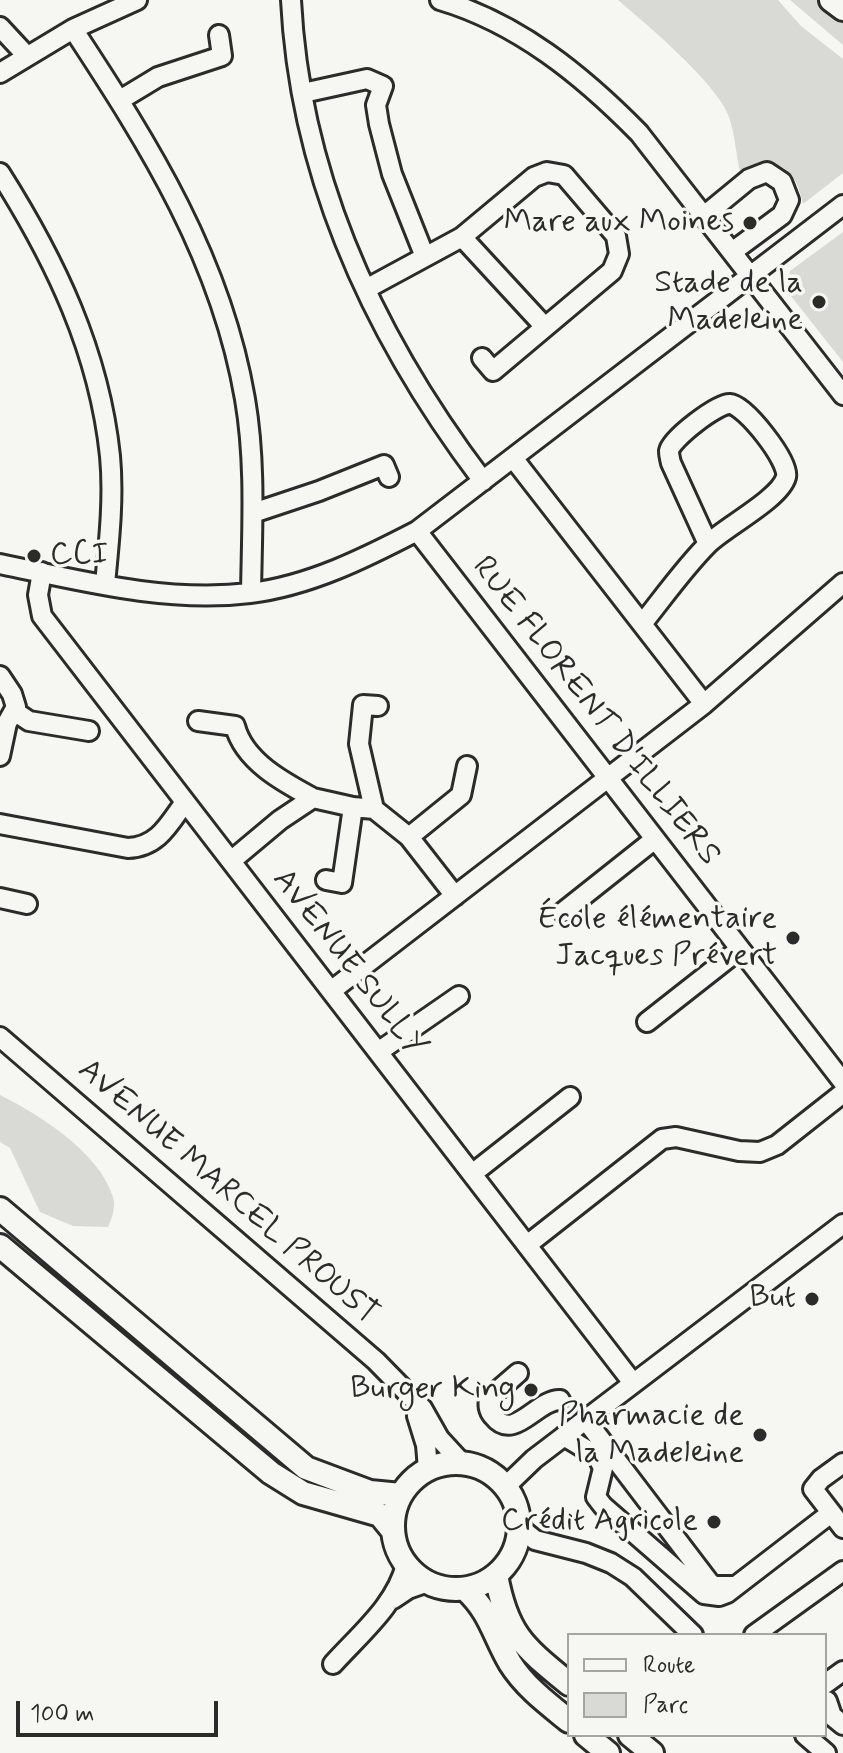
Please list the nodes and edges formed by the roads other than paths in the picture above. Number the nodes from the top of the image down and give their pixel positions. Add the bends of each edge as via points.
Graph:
1 (291, 0) edge
2 (440, 0) edge
3 (831, 0) edge
4 (132, 1) edge
5 (92, 8) edge
6 (843, 9) edge
7 (0, 27) edge
8 (73, 29) junction
9 (219, 35) dead end
10 (26, 55) junction
11 (0, 73) edge
12 (303, 93) junction
13 (120, 100) junction
14 (0, 173) edge
15 (843, 205) edge
16 (704, 216) junction
17 (462, 237) junction
18 (732, 252) junction
19 (425, 257) junction
20 (751, 276) junction
21 (366, 289) junction
22 (545, 327) junction
23 (482, 358) dead end
24 (843, 395) edge
25 (513, 458) junction
26 (389, 477) dead end
27 (483, 481) junction
28 (253, 513) junction
29 (417, 531) junction
30 (708, 544) junction
31 (0, 564) edge
32 (42, 572) junction
33 (105, 584) junction
34 (841, 589) edge
35 (251, 593) junction
36 (642, 624) junction
37 (0, 676) edge
38 (704, 704) junction
39 (378, 706) dead end
40 (14, 711) junction
41 (198, 721) dead end
42 (89, 731) dead end
43 (0, 756) edge
44 (467, 766) dead end
45 (608, 779) junction
46 (313, 798) junction
47 (185, 802) junction
48 (353, 807) junction
49 (374, 809) junction
50 (0, 824) edge
51 (409, 837) junction
52 (655, 839) junction
53 (231, 861) junction
54 (326, 880) dead end
55 (455, 896) junction
56 (0, 898) edge
57 (27, 904) dead end
58 (562, 912) dead end
59 (740, 949) junction
60 (331, 991) junction
61 (459, 996) dead end
62 (646, 1022) dead end
63 (0, 1037) edge
64 (378, 1052) junction
65 (843, 1082) edge
66 (843, 1093) edge
67 (570, 1097) dead end
68 (472, 1174) junction
69 (0, 1209) edge
70 (843, 1224) edge
71 (527, 1245) junction
72 (0, 1246) edge
73 (518, 1373) dead end
74 (633, 1383) junction
75 (411, 1399) junction
76 (560, 1400) dead end
77 (585, 1419) junction
78 (564, 1436) junction
79 (462, 1463) junction
80 (843, 1463) edge
81 (428, 1469) junction
82 (505, 1487) junction
83 (401, 1495) junction
84 (831, 1513) junction
85 (519, 1527) junction
86 (843, 1528) edge
87 (393, 1531) junction
88 (406, 1564) junction
89 (842, 1568) edge
90 (496, 1575) junction
91 (428, 1582) junction
92 (736, 1586) junction
93 (465, 1589) junction
94 (387, 1603) junction
95 (762, 1632) edge
96 (691, 1633) edge
97 (333, 1664) dead end
98 (843, 1671) edge
99 (567, 1682) edge
100 (827, 1694) edge
101 (827, 1696) edge
102 (827, 1698) edge
103 (843, 1714) edge
104 (567, 1719) edge
105 (843, 1725) edge
106 (588, 1737) edge
107 (632, 1737) edge
108 (807, 1737) edge
109 (608, 1753) edge
110 (652, 1753) edge
111 (826, 1753) edge

1 - 12 street
2 - 16 street via 505,27 558,59 639,133
3 - 6 main road
4 - 5 street
5 - 8 street
7 - 10 street
8 - 10 street
8 - 13 street
9 - 13 street via 222,56 158,77
10 - 11 street
12 - 19 street via 367,79 383,86 376,105 379,124 392,174
12 - 21 street via 334,215
13 - 28 street via 173,192 220,296 245,401
14 - 33 street via 70,298 95,374 110,457 112,515
15 - 20 street
16 - 18 street
16 - 18 street via 749,179 767,172 782,182 789,200 782,215
17 - 19 street
17 - 22 street
17 - 22 street via 534,177 547,172 564,175 616,236 619,254 612,271
18 - 20 street
19 - 21 street
20 - 24 street
20 - 25 street
21 - 27 street via 413,382
22 - 23 street via 493,371
25 - 27 street
25 - 36 street
26 - 28 street via 384,465
27 - 29 street
28 - 35 street
29 - 35 street via 325,574
29 - 45 street, RUE FLORENT D'ILLIERS
30 - 30 street via 779,490 787,476 785,462 743,410 731,404 719,406 675,440 669,451
30 - 36 street
31 - 32 street
32 - 33 street
32 - 47 street, AVENUE SULLY via 42,616
33 - 35 street via 173,596
34 - 38 street
36 - 38 street
37 - 40 street via 12,694
38 - 45 street
39 - 49 street via 363,705 359,744
40 - 42 street via 29,721
40 - 43 street
41 - 46 street via 235,726 238,739 257,760
44 - 51 street via 461,795
45 - 52 street, RUE FLORENT D'ILLIERS
45 - 55 street
46 - 48 street
46 - 53 street
47 - 50 street via 163,834 140,847
47 - 53 street, AVENUE SULLY
48 - 49 street
48 - 54 street via 342,883
49 - 51 street
51 - 55 street
52 - 58 street
52 - 59 street, RUE FLORENT D'ILLIERS
53 - 60 street, AVENUE SULLY
55 - 60 street
56 - 57 street
59 - 62 street
59 - 65 street, RUE FLORENT D'ILLIERS
60 - 64 street, AVENUE SULLY
61 - 64 street
63 - 75 street, AVENUE MARCEL PROUST via 376,1361
64 - 68 street, AVENUE SULLY
66 - 71 street via 777,1145 760,1152 662,1139
67 - 68 street
68 - 71 street, AVENUE SULLY
69 - 83 main road via 306,1468 370,1492
70 - 74 street
71 - 74 street, AVENUE SULLY
72 - 87 main road via 271,1473 303,1493 380,1515
73 - 76 street via 487,1402 498,1421 515,1424 547,1401
74 - 77 street
75 - 79 street, AVENUE MARCEL PROUST
75 - 81 street, AVENUE MARCEL PROUST
77 - 78 street
77 - 92 street via 709,1582
78 - 82 street
78 - 92 street via 597,1456 603,1468 596,1497 603,1506 704,1594 719,1596
79 - 81 main road
79 - 82 main road via 486,1471
80 - 84 street via 813,1489
81 - 83 main road
82 - 85 main road
83 - 87 main road
84 - 86 street
84 - 92 street
85 - 90 main road via 513,1554
85 - 96 street via 535,1540 611,1563
87 - 88 main road
88 - 91 main road
88 - 94 street via 402,1582
89 - 95 street
90 - 93 main road
90 - 99 main road via 502,1610 520,1642
91 - 93 main road
91 - 94 street
93 - 104 main road via 482,1604 510,1664
94 - 97 street
98 - 100 street
101 - 103 street
102 - 105 street via 832,1716
106 - 109 main road
107 - 110 main road
108 - 111 street

